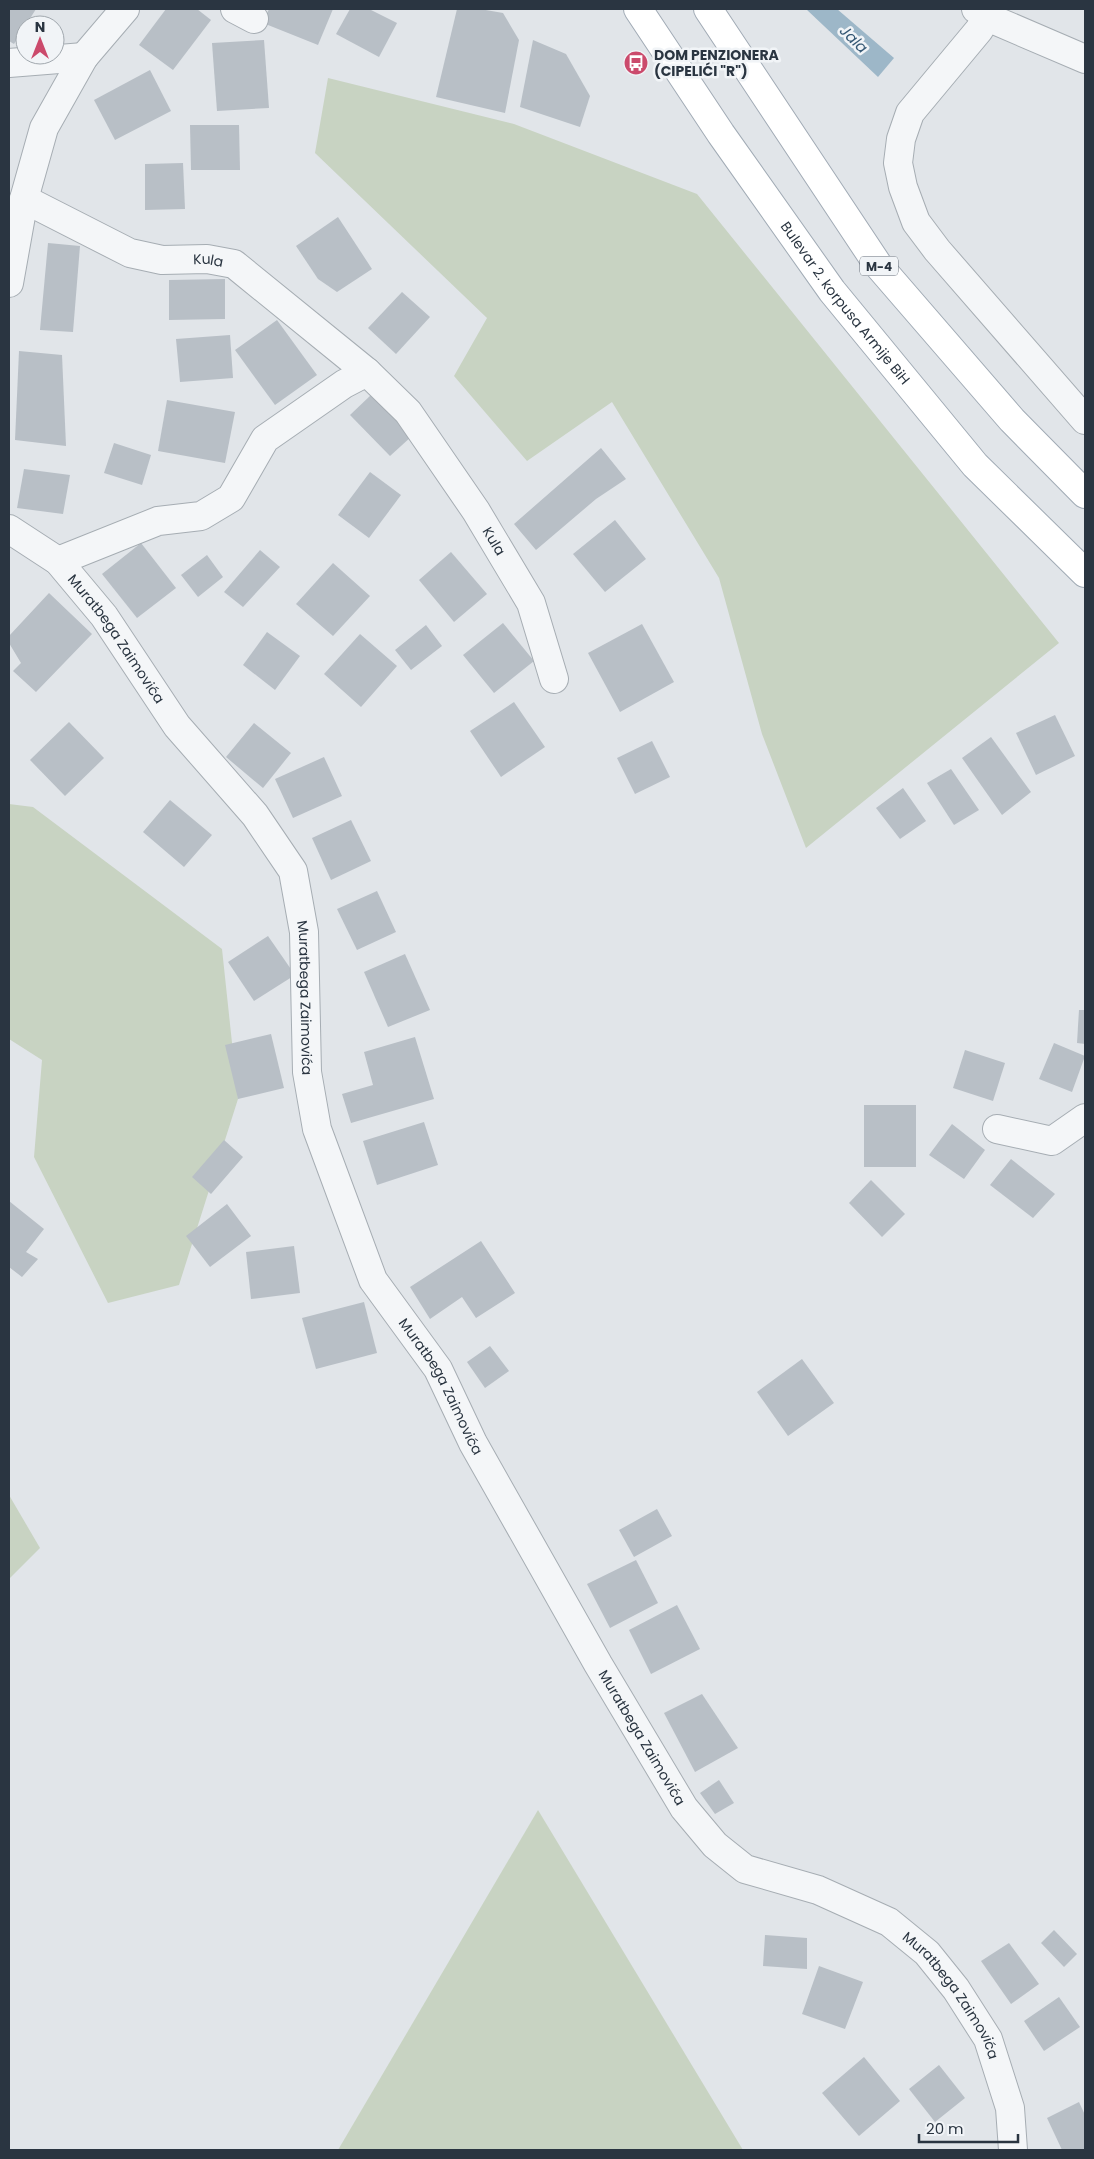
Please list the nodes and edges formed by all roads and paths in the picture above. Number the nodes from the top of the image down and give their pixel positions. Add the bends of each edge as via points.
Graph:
1 (125, 9) edge
2 (638, 9) edge
3 (708, 9) edge
4 (981, 13) edge
5 (84, 57) junction
6 (1085, 59) edge
7 (9, 63) edge
8 (24, 199) junction
9 (9, 283) edge
10 (367, 372) junction
11 (1085, 420) edge
12 (1085, 494) edge
13 (9, 529) edge
14 (58, 561) junction
15 (1085, 573) edge
16 (554, 679) dead end
17 (1085, 1118) edge
18 (997, 1129) dead end
19 (1013, 2150) edge

1 - 5 street
2 - 15 main road, Bulevar 2. korpusa Armije BiH via 832,291 975,465
3 - 12 main road, M-4 via 878,265 1012,420
4 - 6 street
4 - 11 street via 979,30 910,113 901,138 898,163 904,187 916,222 937,250
5 - 7 street
5 - 8 street via 44,128
8 - 9 street
8 - 10 street, Kula via 130,253 162,260 207,259 234,264
10 - 14 street via 344,384 266,439 231,498 202,516 158,521
10 - 16 street, Kula via 408,412 476,511 531,603
13 - 14 street, Muratbega Zaimovića
14 - 19 street, Muratbega Zaimovića via 104,616 177,726 255,815 293,871 304,932 307,1072 317,1129 373,1280 438,1369 473,1443 684,1808 715,1845 745,1869 818,1890 889,1922 927,1953 956,1989 988,2039 1010,2108
17 - 18 street via 1052,1141

